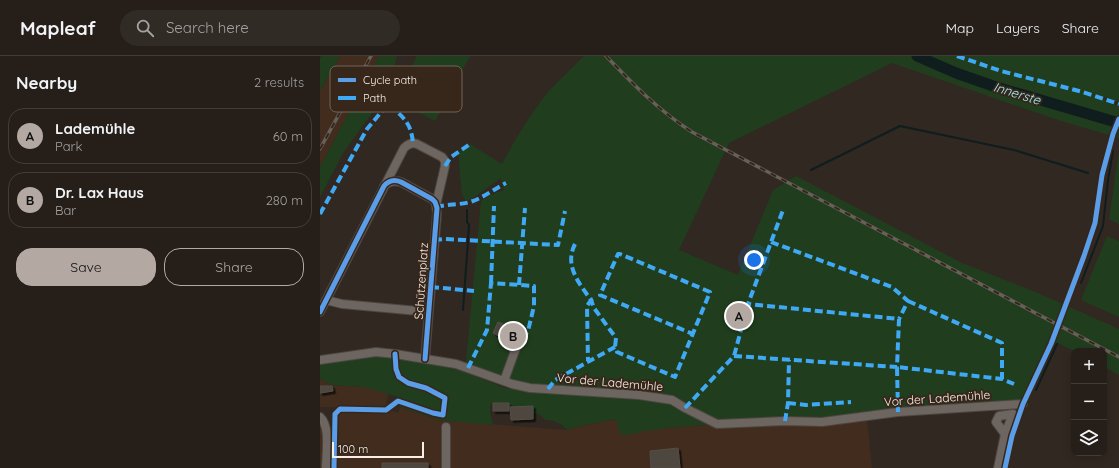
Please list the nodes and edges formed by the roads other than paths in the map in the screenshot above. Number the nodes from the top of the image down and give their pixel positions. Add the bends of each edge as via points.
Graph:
1 (384, 186) junction
2 (436, 204) junction
3 (326, 300) junction
4 (320, 312) edge
5 (429, 312) junction
6 (516, 348) dead end
7 (425, 359) junction
8 (320, 360) edge
9 (504, 381) junction
10 (1013, 414) junction
11 (320, 417) edge
12 (446, 427) dead end
13 (1006, 434) junction
14 (326, 468) edge
15 (446, 468) edge
16 (998, 468) edge

1 - 2 street via 389,182 398,181 432,199
1 - 2 street, Schützenplatz via 404,148 410,143 417,144 445,161
1 - 3 street
2 - 5 street, Schützenplatz
3 - 4 street
3 - 5 street via 342,304
5 - 7 street, Schützenplatz
6 - 9 street
7 - 8 street, Vor der Lademühle via 380,352
7 - 9 street, Vor der Lademühle via 456,364
9 - 10 street, Vor der Lademühle via 530,388 639,395 672,400 717,424 822,422 898,412 1020,404
10 - 13 street, Vor der Lademühle
10 - 13 street via 998,416 996,422
11 - 14 street via 327,430
12 - 15 street
13 - 16 street, Vor der Lademühle

